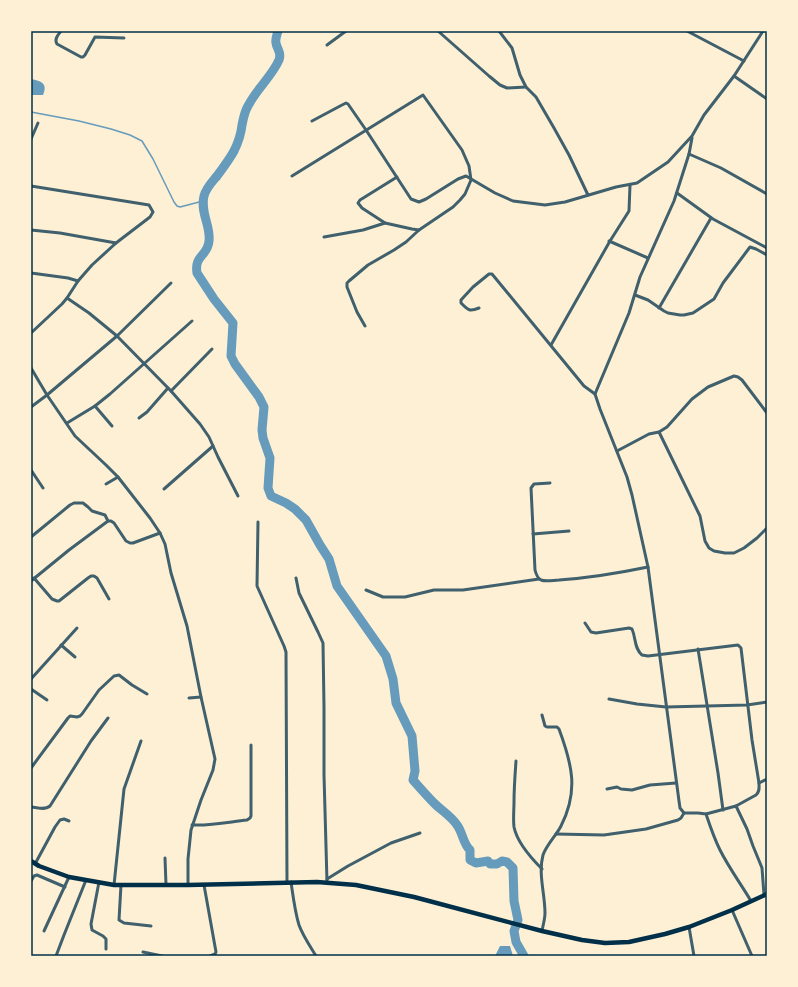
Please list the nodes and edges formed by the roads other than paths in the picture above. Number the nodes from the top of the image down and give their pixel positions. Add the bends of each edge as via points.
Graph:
1 (61, 31) edge
2 (346, 31) edge
3 (438, 31) edge
4 (499, 31) edge
5 (687, 31) edge
6 (763, 31) edge
7 (124, 38) dead end
8 (327, 45) dead end
9 (744, 61) junction
10 (734, 76) junction
11 (526, 87) junction
12 (767, 99) edge
13 (312, 121) dead end
14 (38, 123) dead end
15 (366, 130) junction
16 (692, 136) junction
17 (31, 139) edge
18 (689, 154) junction
19 (292, 176) dead end
20 (397, 178) junction
21 (471, 180) junction
22 (630, 185) junction
23 (31, 186) edge
24 (677, 193) junction
25 (767, 194) edge
26 (588, 195) junction
27 (711, 218) junction
28 (385, 223) junction
29 (31, 230) edge
30 (419, 230) junction
31 (324, 237) dead end
32 (610, 241) junction
33 (116, 243) junction
34 (767, 248) edge
35 (767, 255) edge
36 (648, 258) junction
37 (31, 273) edge
38 (78, 280) junction
39 (171, 283) dead end
40 (635, 295) junction
41 (67, 298) junction
42 (479, 308) dead end
43 (659, 308) junction
44 (192, 321) dead end
45 (365, 326) dead end
46 (31, 333) edge
47 (117, 336) junction
48 (551, 345) junction
49 (212, 349) dead end
50 (144, 364) junction
51 (31, 368) edge
52 (169, 389) junction
53 (595, 394) junction
54 (47, 395) junction
55 (95, 406) junction
56 (31, 407) edge
57 (767, 413) edge
58 (140, 418) dead end
59 (67, 423) junction
60 (112, 426) dead end
61 (659, 432) junction
62 (213, 446) junction
63 (617, 451) junction
64 (31, 470) edge
65 (118, 477) junction
66 (550, 483) dead end
67 (106, 484) dead end
68 (43, 488) dead end
69 (164, 489) dead end
70 (238, 496) dead end
71 (108, 521) junction
72 (258, 522) dead end
73 (767, 528) edge
74 (569, 531) dead end
75 (160, 533) junction
76 (533, 534) junction
77 (31, 537) edge
78 (648, 568) junction
79 (31, 573) edge
80 (296, 578) dead end
81 (33, 579) edge
82 (539, 579) junction
83 (366, 590) dead end
84 (109, 599) dead end
85 (585, 623) dead end
86 (77, 628) dead end
87 (61, 645) junction
88 (698, 649) junction
89 (660, 654) junction
90 (75, 657) dead end
91 (31, 679) edge
92 (31, 689) edge
93 (147, 694) dead end
94 (201, 697) junction
95 (189, 698) dead end
96 (609, 699) dead end
97 (48, 700) dead end
98 (767, 702) edge
99 (748, 705) junction
100 (708, 706) junction
101 (666, 707) junction
102 (542, 715) dead end
103 (108, 718) dead end
104 (141, 741) dead end
105 (251, 745) dead end
106 (516, 761) dead end
107 (31, 768) edge
108 (767, 779) edge
109 (676, 783) junction
110 (759, 783) junction
111 (607, 789) dead end
112 (736, 806) junction
113 (31, 807) edge
114 (723, 810) junction
115 (684, 813) junction
116 (706, 814) junction
117 (69, 821) dead end
118 (192, 825) junction
119 (420, 833) dead end
120 (556, 834) junction
121 (165, 858) dead end
122 (33, 863) edge
123 (542, 869) junction
124 (69, 877) junction
125 (86, 880) junction
126 (327, 880) junction
127 (31, 882) edge
128 (99, 882) junction
129 (289, 882) junction
130 (114, 885) junction
131 (121, 885) junction
132 (166, 885) junction
133 (188, 885) junction
134 (204, 885) junction
135 (65, 887) junction
136 (765, 894) edge
137 (751, 901) junction
138 (732, 910) junction
139 (151, 926) dead end
140 (689, 927) junction
141 (44, 931) dead end
142 (542, 931) junction
143 (106, 949) dead end
144 (142, 952) dead end
145 (56, 956) edge
146 (162, 956) edge
147 (210, 956) edge
148 (316, 956) edge
149 (694, 956) edge
150 (752, 956) edge

1 - 7 street via 56,39 57,44 81,57 85,55 95,38
2 - 8 street
3 - 11 street via 500,85 507,88
4 - 11 street via 512,48
5 - 9 street
6 - 9 street
9 - 10 street
10 - 12 street
10 - 16 street via 704,115
11 - 26 street via 536,97 562,141
13 - 15 street via 346,103
14 - 17 street
15 - 19 street
15 - 20 street
15 - 21 street via 424,95 462,150 469,166
16 - 18 street
16 - 22 street via 668,162 646,178
18 - 24 street
18 - 25 street via 725,170
20 - 21 street via 411,199 419,202 462,176
20 - 28 street via 358,202 362,208
21 - 26 street via 513,201 545,205
21 - 30 street via 460,200
22 - 26 street
22 - 32 street via 629,211
23 - 33 street via 150,206 153,212 150,217
24 - 27 street
24 - 36 street
27 - 34 street
27 - 43 street
28 - 30 street
28 - 31 street
29 - 33 street
30 - 45 street via 406,242 368,265 347,283
32 - 36 street
32 - 48 street
33 - 38 street
35 - 43 street via 750,247 714,299 693,313 680,315
36 - 40 street
37 - 38 street
38 - 41 street
39 - 47 street
40 - 43 street
40 - 53 street
41 - 46 street
41 - 47 street
42 - 48 street via 469,310 461,300 472,287 492,274
44 - 50 street
47 - 50 street
47 - 54 street
48 - 53 street via 584,386
49 - 52 street
50 - 52 street
50 - 55 street
51 - 54 street
52 - 58 street
52 - 62 street via 207,432
53 - 63 street
54 - 56 street
54 - 59 street
55 - 59 street
55 - 60 street
57 - 61 street via 742,380 734,376 708,387
59 - 65 street via 75,436
61 - 63 street via 649,434
61 - 73 street via 700,516 709,548 734,553 744,548
62 - 69 street
62 - 70 street
63 - 78 street via 627,477
64 - 68 street
65 - 67 street
65 - 75 street
66 - 76 street via 534,484 531,488
71 - 75 street via 114,523 130,543
71 - 77 street via 105,515 92,511 82,503 74,503
71 - 81 street
72 - 129 street via 257,586 286,652
74 - 76 street
75 - 94 street via 187,626
76 - 82 street via 535,570
78 - 82 street via 603,576 543,581
78 - 89 street
79 - 81 street
80 - 126 street via 299,593 323,643
81 - 84 street via 52,599 60,601 94,576
82 - 83 street via 463,590 434,590 406,597 383,597
85 - 89 street via 591,632 596,633 632,629 637,649 642,656
86 - 87 street
87 - 90 street
87 - 91 street
88 - 89 street
88 - 99 street via 739,646
88 - 100 street
89 - 101 street
92 - 97 street
93 - 107 street via 119,675 114,676 99,690 82,714 68,718
94 - 95 street
94 - 118 street via 215,762
96 - 101 street
98 - 99 street
99 - 100 street
99 - 110 street
100 - 101 street
100 - 114 street
101 - 109 street
102 - 120 street via 545,726 559,729 573,782 568,811
103 - 113 street via 50,806 45,809
104 - 130 street via 124,789
105 - 118 street via 250,818 217,824
106 - 123 street via 514,827 533,861
108 - 110 street
109 - 111 street via 650,784 632,790 617,787
109 - 115 street via 680,808
110 - 112 street via 758,792
112 - 114 street
112 - 136 street via 762,868
114 - 116 street
115 - 116 street
115 - 120 street via 678,820 646,829 604,835
116 - 137 street via 720,849
117 - 122 street via 60,820
118 - 133 street
119 - 126 street via 391,843
120 - 123 street via 543,856
121 - 132 street
122 - 124 highway
123 - 142 street via 545,914
124 - 125 highway
124 - 135 street
125 - 128 highway
125 - 145 street
126 - 129 highway
126 - 142 highway via 414,897
127 - 135 street via 37,875
128 - 130 highway
128 - 143 street via 91,924 92,930 106,939
129 - 134 highway
129 - 148 street via 300,926
130 - 131 highway
131 - 132 highway
131 - 139 street via 119,920 124,923
132 - 133 highway
133 - 134 highway
134 - 147 street via 216,952
135 - 141 street
136 - 137 highway
137 - 138 highway
138 - 140 highway
138 - 150 street
140 - 142 highway via 646,939 605,943
140 - 149 street
144 - 146 street

